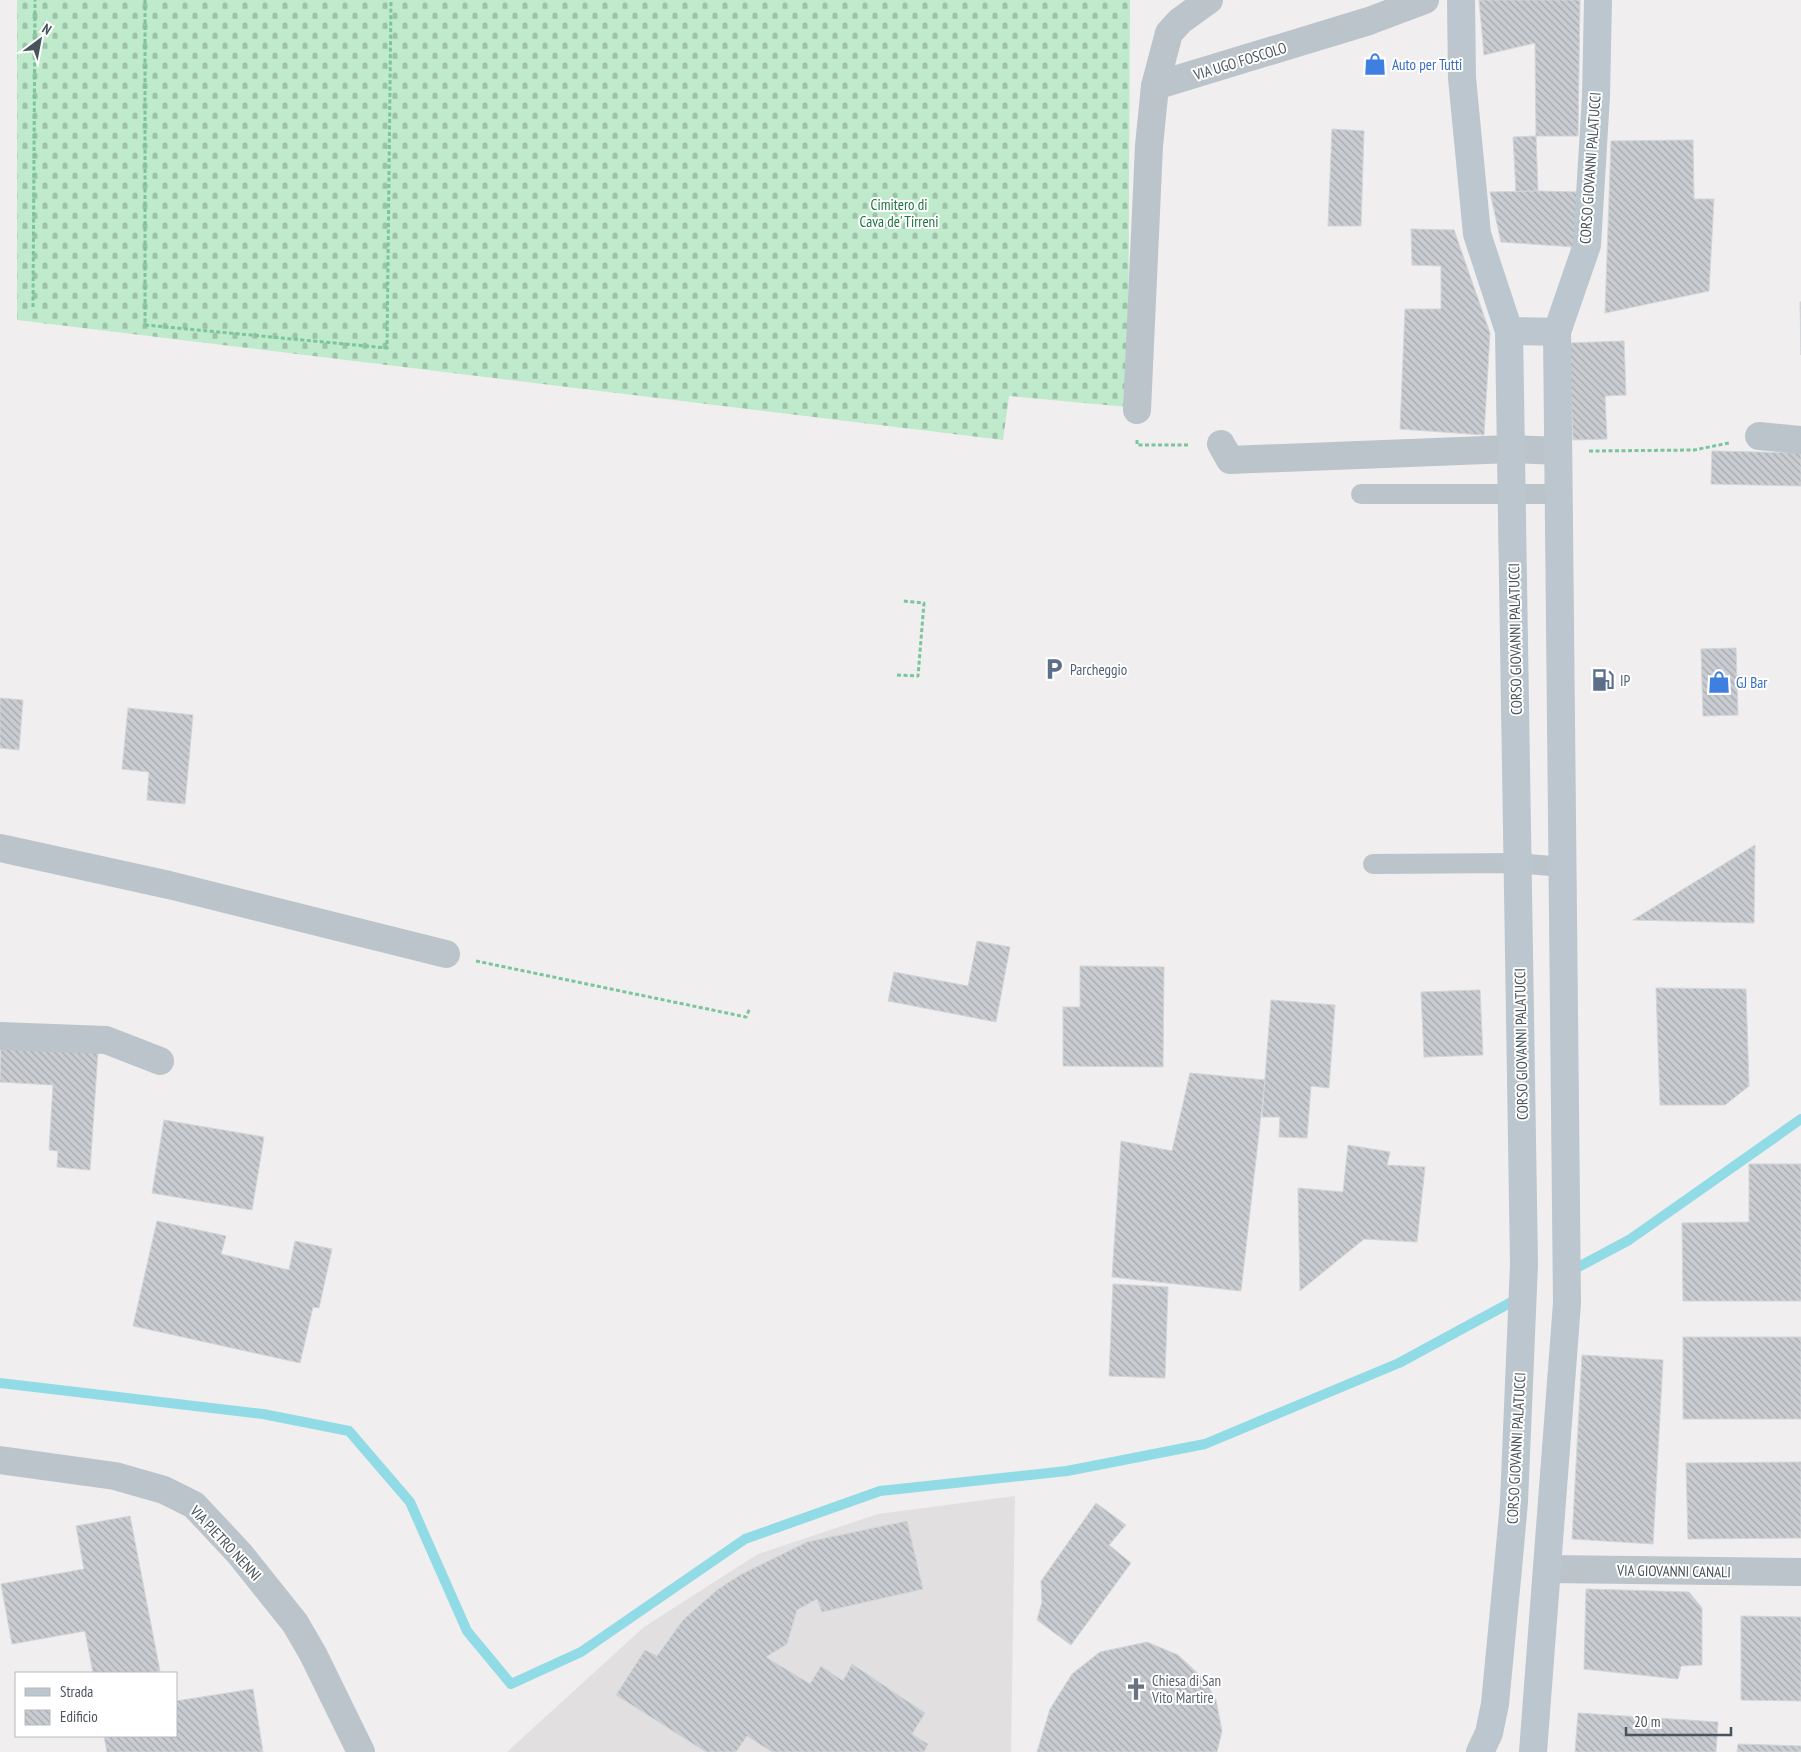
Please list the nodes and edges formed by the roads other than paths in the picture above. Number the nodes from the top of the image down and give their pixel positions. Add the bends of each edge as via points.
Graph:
1 (1209, 0) edge
2 (1426, 0) edge
3 (1461, 0) edge
4 (1598, 0) edge
5 (1155, 86) junction
6 (1509, 331) junction
7 (1557, 332) junction
8 (1137, 410) road end
9 (1759, 436) road end
10 (1801, 440) edge
11 (1221, 444) road end
12 (1511, 449) junction
13 (1558, 451) junction
14 (1513, 492) junction
15 (1361, 494) dead end
16 (1559, 494) junction
17 (0, 848) edge
18 (1517, 863) junction
19 (1374, 864) dead end
20 (1562, 866) junction
21 (446, 954) road end
22 (0, 1036) edge
23 (160, 1061) dead end
24 (1565, 1077) junction
25 (1522, 1078) junction
26 (1566, 1187) junction
27 (1522, 1188) junction
28 (0, 1460) edge
29 (1508, 1568) junction
30 (1547, 1569) junction
31 (1801, 1572) edge
32 (361, 1752) edge
33 (1480, 1752) edge
34 (1533, 1752) edge

1 - 5 street via 1169,33
2 - 5 street, VIA UGO FOSCOLO via 1369,21
3 - 6 street, CORSO GIOVANNI PALATUCCI via 1462,78 1477,234
4 - 7 street, CORSO GIOVANNI PALATUCCI via 1587,245
5 - 8 street via 1149,146
6 - 7 street
6 - 12 street, CORSO GIOVANNI PALATUCCI
7 - 13 street, CORSO GIOVANNI PALATUCCI
9 - 10 street
11 - 12 street via 1230,460
12 - 13 street
12 - 14 street, CORSO GIOVANNI PALATUCCI
13 - 16 street, CORSO GIOVANNI PALATUCCI
14 - 15 lane
14 - 16 lane
14 - 18 street, CORSO GIOVANNI PALATUCCI
16 - 20 street, CORSO GIOVANNI PALATUCCI
17 - 21 street via 169,885
18 - 19 lane
18 - 20 lane
18 - 25 street, CORSO GIOVANNI PALATUCCI
20 - 24 street, CORSO GIOVANNI PALATUCCI
22 - 23 street via 106,1040
24 - 25 street
24 - 26 street, CORSO GIOVANNI PALATUCCI
25 - 27 street, CORSO GIOVANNI PALATUCCI
26 - 27 street
26 - 30 street, CORSO GIOVANNI PALATUCCI via 1567,1303
27 - 29 street, CORSO GIOVANNI PALATUCCI via 1522,1336
28 - 32 street, VIA PIETRO NENNI via 115,1476 164,1490 194,1505 239,1553 295,1623
29 - 30 street
29 - 33 street, CORSO GIOVANNI PALATUCCI via 1495,1704 1489,1733
30 - 31 street, VIA GIOVANNI CANALI
30 - 34 street, CORSO GIOVANNI PALATUCCI

